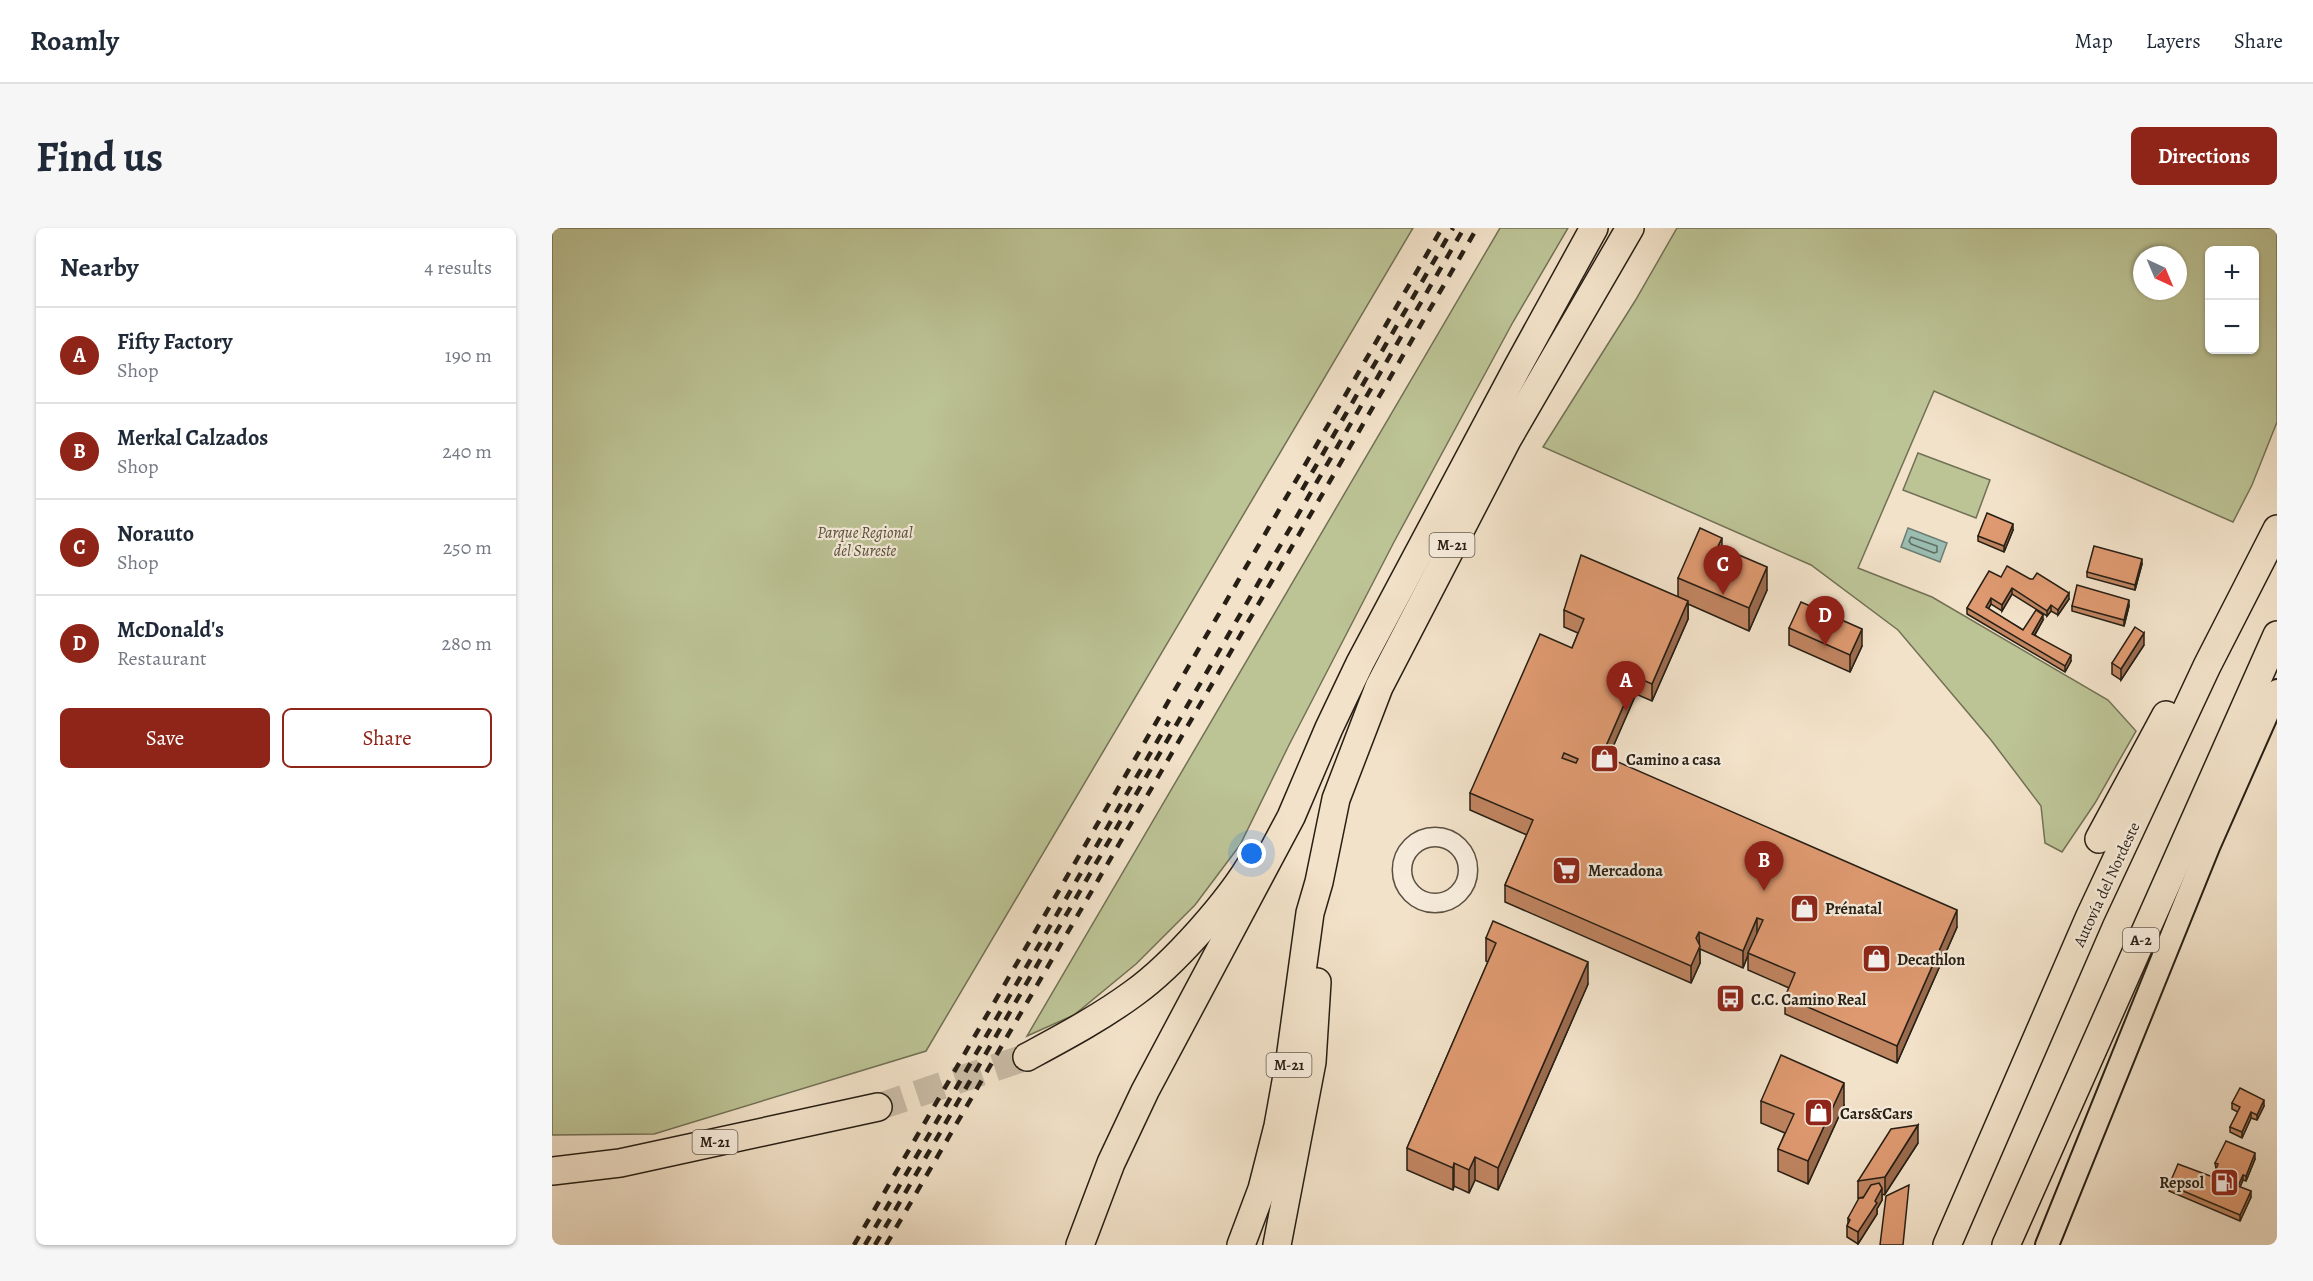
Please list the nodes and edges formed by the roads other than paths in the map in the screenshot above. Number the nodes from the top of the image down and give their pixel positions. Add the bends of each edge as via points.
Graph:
1 (1594, 228) edge
2 (1630, 228) edge
3 (2277, 529) edge
4 (2277, 635) edge
5 (2206, 666) junction
6 (2277, 691) edge
7 (1329, 728) junction
8 (2099, 839) dead end
9 (1319, 882) junction
10 (1027, 1057) tunnel mouth
11 (878, 1107) tunnel mouth
12 (552, 1171) edge
13 (1080, 1245) edge
14 (1241, 1245) edge
15 (1277, 1245) edge
16 (1947, 1245) edge
17 (2006, 1245) edge
18 (2047, 1245) edge

1 - 7 highway, M-21
2 - 9 highway, M-21 via 1507,440 1379,687 1336,800
3 - 5 highway, Autovía del Nordeste
4 - 17 highway, A-2
5 - 8 highway via 2172,705
5 - 16 highway, Autovía del Nordeste via 2090,916
6 - 18 main road via 2208,847
7 - 10 highway, M-21 via 1250,865 1178,954 1136,992 1080,1029
7 - 13 highway, M-21 via 1292,817 1145,1091 1111,1163
9 - 14 highway, M-21 via 1310,913 1278,1126 1262,1189
9 - 15 highway via 1321,916 1312,1062
11 - 12 highway, M-21 via 620,1163

